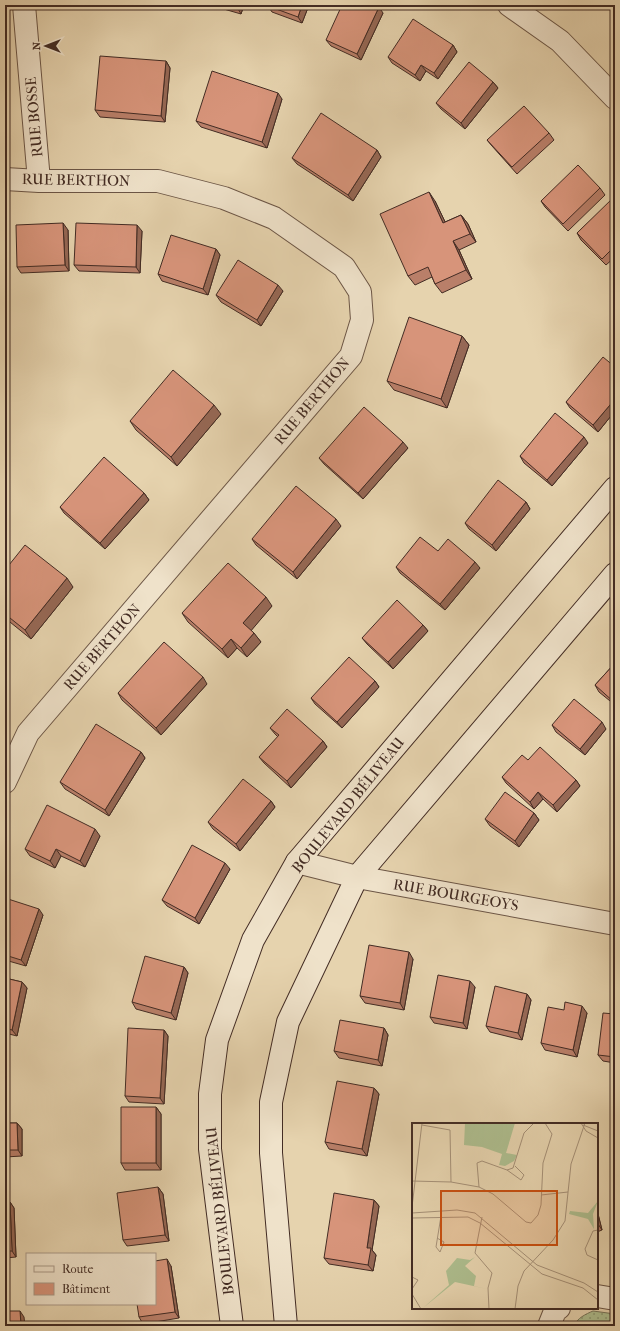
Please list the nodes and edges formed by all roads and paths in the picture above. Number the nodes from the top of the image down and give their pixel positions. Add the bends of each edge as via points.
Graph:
1 (24, 5) edge
2 (509, 5) edge
3 (615, 98) edge
4 (5, 179) edge
5 (39, 181) junction
6 (615, 488) edge
7 (615, 574) edge
8 (5, 782) edge
9 (298, 862) junction
10 (357, 877) junction
11 (615, 924) edge
12 (598, 1296) edge
13 (615, 1299) edge
14 (558, 1309) edge
15 (289, 1325) edge
16 (232, 1326) edge
17 (549, 1326) edge

1 - 5 street, RUE BOSSE
2 - 3 street via 560,41
4 - 5 street, RUE BERTHON
5 - 8 street, RUE BERTHON via 158,182 224,198 274,218 344,267 360,292 362,320 351,356 28,733
6 - 9 street, BOULEVARD BÉLIVEAU
7 - 10 street
9 - 10 street, RUE BOURGEOYS
9 - 16 street, BOULEVARD BÉLIVEAU via 253,940 217,1040 210,1094 210,1148
10 - 11 street, RUE BOURGEOYS
10 - 15 street via 288,1022 271,1102 271,1153
12 - 13 street
14 - 17 street

